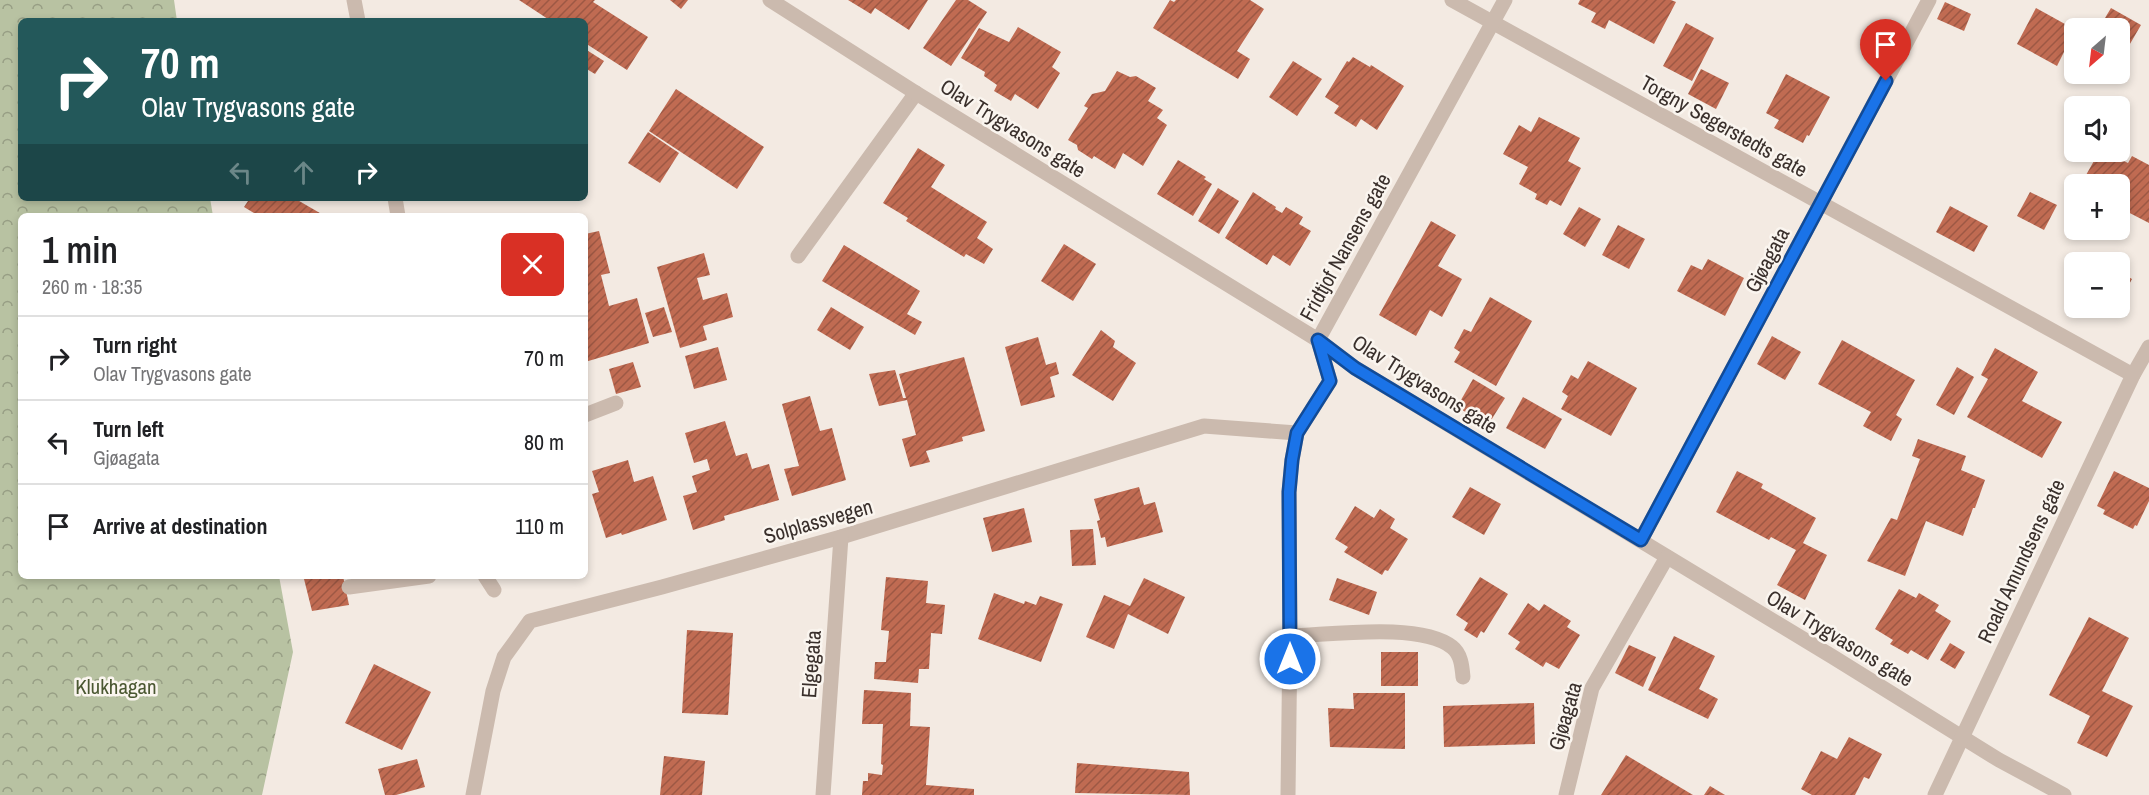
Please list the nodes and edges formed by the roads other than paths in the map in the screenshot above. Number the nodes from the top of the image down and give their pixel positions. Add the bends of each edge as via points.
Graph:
1 (354, 0) edge
2 (770, 0) edge
3 (1452, 0) edge
4 (1505, 0) edge
5 (1929, 0) edge
6 (357, 18) edge
7 (1493, 22) junction
8 (916, 93) junction
9 (1821, 203) junction
10 (798, 256) dead end
11 (1318, 340) junction
12 (2149, 347) edge
13 (2133, 375) junction
14 (616, 403) dead end
15 (588, 414) edge
16 (1297, 433) junction
17 (841, 537) junction
18 (1641, 540) junction
19 (1667, 557) junction
20 (407, 579) edge
21 (487, 579) edge
22 (349, 587) dead end
23 (494, 590) dead end
24 (1290, 636) junction
25 (1462, 677) dead end
26 (1961, 737) junction
27 (473, 795) edge
28 (823, 795) edge
29 (1288, 795) edge
30 (1566, 795) edge
31 (1935, 795) edge
32 (2064, 795) edge

1 - 6 street
2 - 8 street, Olav Trygvasons gate
3 - 7 street, Torgny Segerstedts gate
4 - 7 street, Fridtjof Nansens gate
5 - 9 street, Gjøagata
7 - 9 street, Torgny Segerstedts gate
7 - 11 street, Fridtjof Nansens gate
8 - 10 street
8 - 11 street, Olav Trygvasons gate
9 - 13 street, Torgny Segerstedts gate
9 - 18 street, Gjøagata
11 - 16 street, Fridtjof Nansens gate via 1330,381
11 - 18 street, Olav Trygvasons gate via 1355,368
12 - 13 street, Roald Amundsens gate
13 - 26 street, Roald Amundsens gate
14 - 15 street
16 - 17 street, Solplassvegen via 1204,426
16 - 24 street, Fridtjof Nansens gate via 1289,492
17 - 27 street, Solplassvegen via 530,621 504,657 492,691
17 - 28 street, Elgegata
18 - 19 street, Olav Trygvasons gate
19 - 26 street, Olav Trygvasons gate
19 - 30 street, Gjøagata via 1592,688
20 - 22 street
21 - 23 street
24 - 25 street via 1398,632 1432,637 1453,648 1461,661
24 - 29 street, Fridtjof Nansens gate
26 - 31 street, Roald Amundsens gate
26 - 32 street, Olav Trygvasons gate

